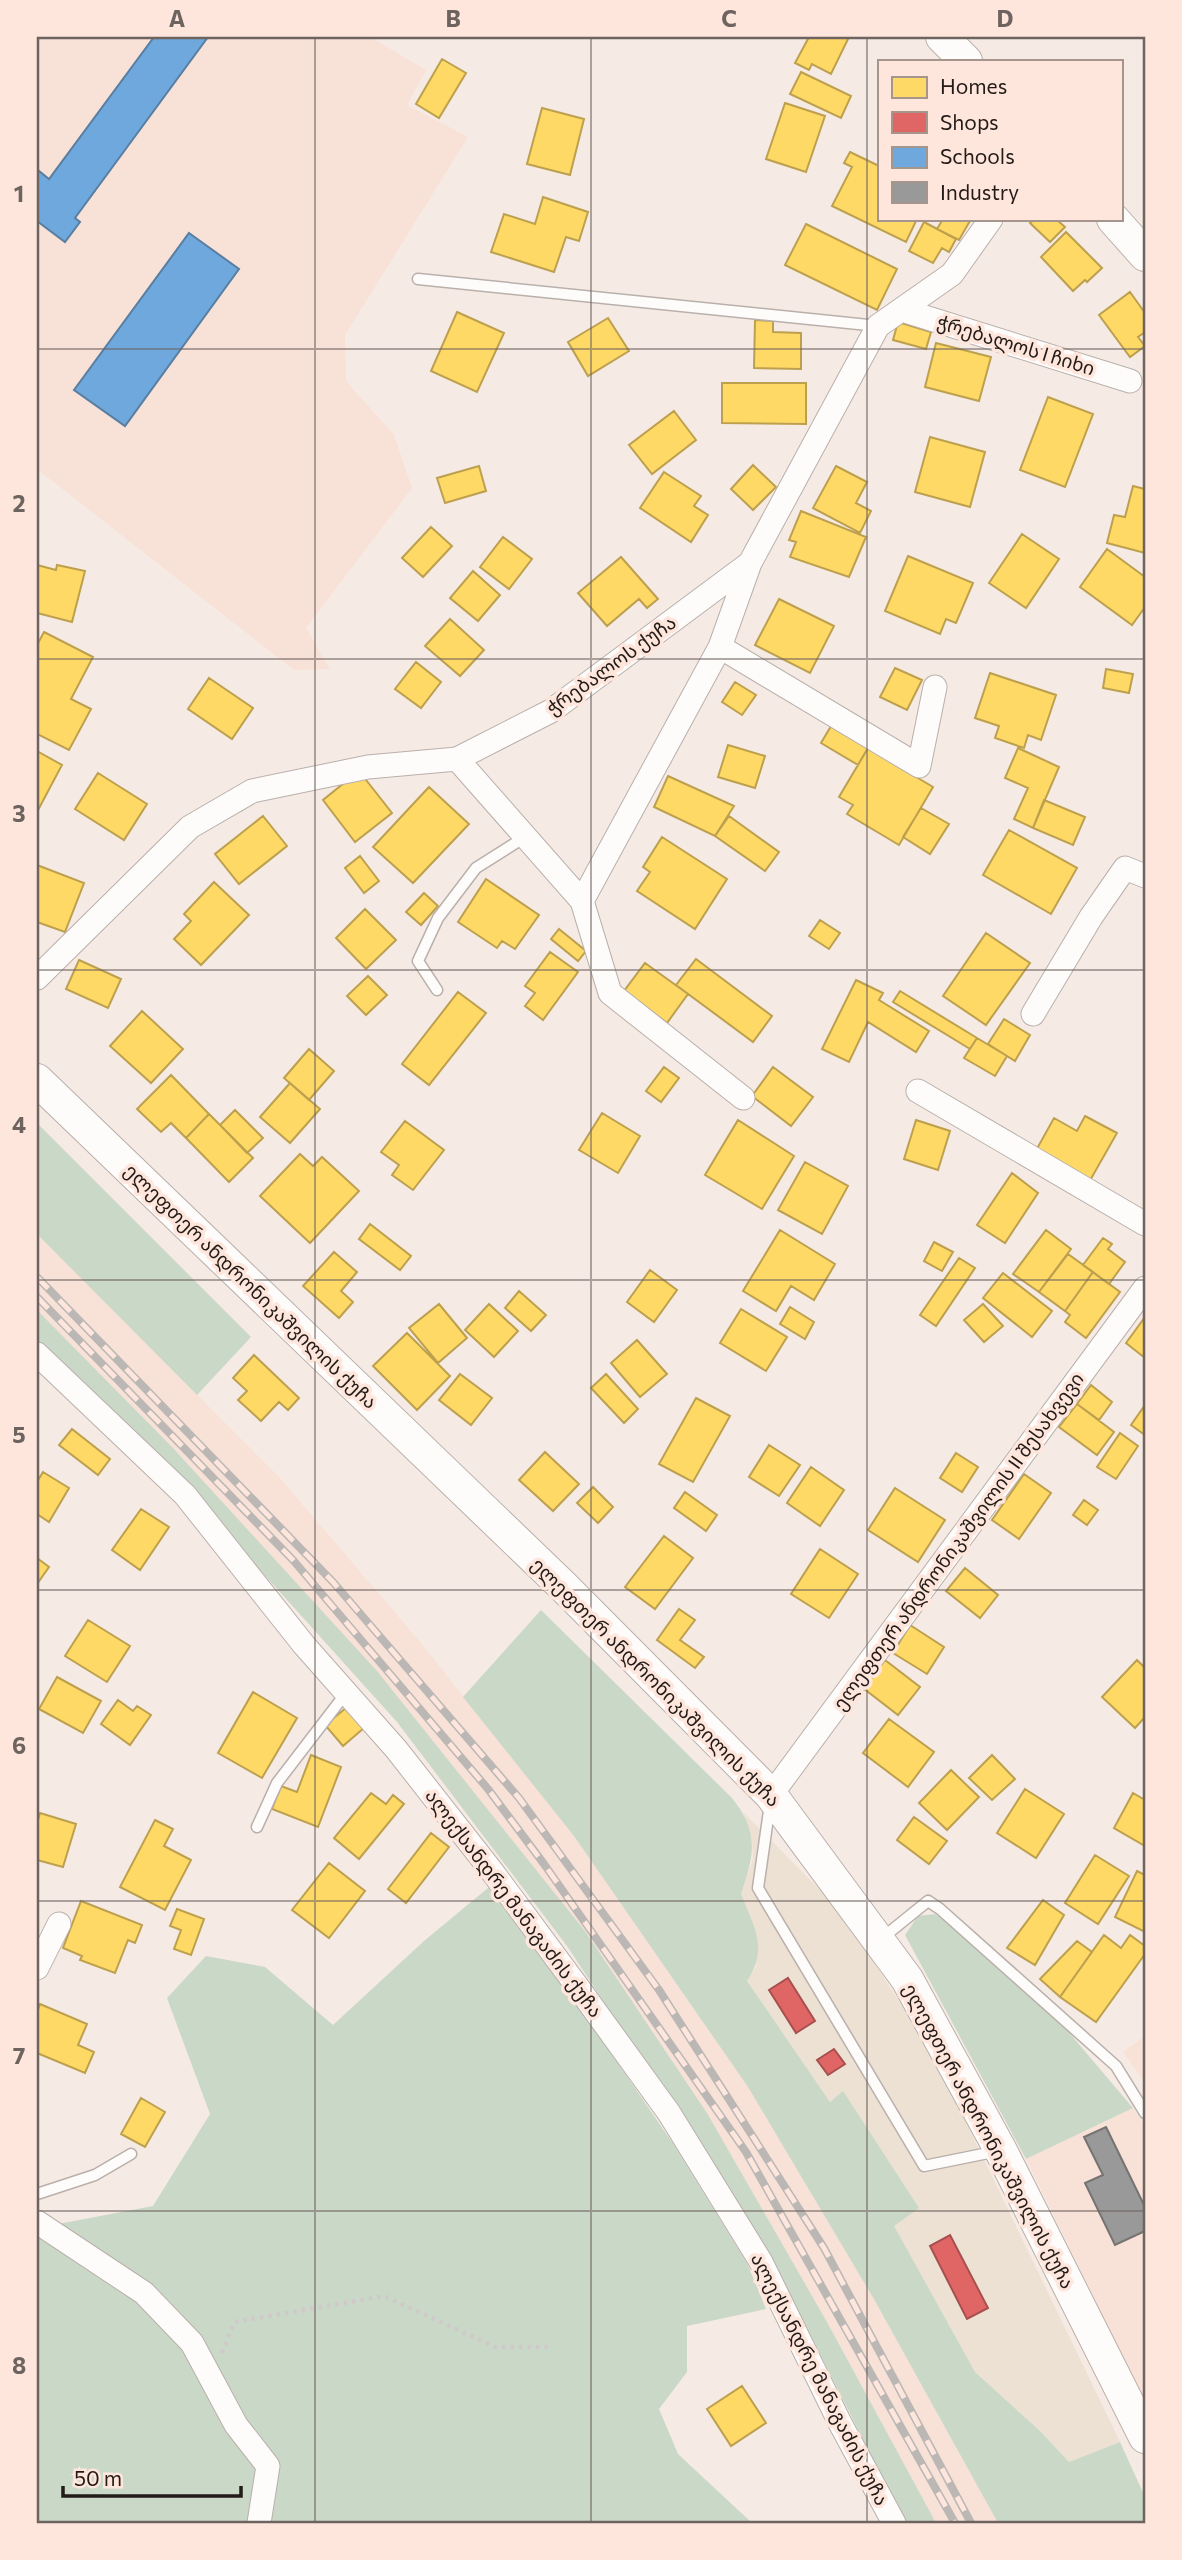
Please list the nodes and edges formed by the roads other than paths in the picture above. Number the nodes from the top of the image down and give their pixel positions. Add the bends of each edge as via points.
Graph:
1 (942, 37) edge
2 (965, 60) edge
3 (990, 220) edge
4 (1114, 220) edge
5 (1145, 255) edge
6 (418, 279) dead end
7 (902, 310) junction
8 (878, 326) junction
9 (1130, 381) dead end
10 (750, 563) junction
11 (720, 647) junction
12 (935, 687) dead end
13 (457, 759) junction
14 (525, 837) junction
15 (1145, 876) edge
16 (582, 901) junction
17 (37, 978) edge
18 (437, 990) dead end
19 (1033, 1014) dead end
20 (37, 1080) edge
21 (918, 1091) dead end
22 (743, 1098) dead end
23 (1145, 1224) edge
24 (1145, 1288) edge
25 (37, 1354) edge
26 (346, 1693) junction
27 (771, 1795) junction
28 (257, 1827) dead end
29 (60, 1924) dead end
30 (878, 1941) junction
31 (37, 1968) edge
32 (1145, 2113) edge
33 (1001, 2151) junction
34 (131, 2154) dead end
35 (37, 2194) edge
36 (37, 2222) edge
37 (1145, 2437) edge
38 (259, 2523) edge
39 (894, 2523) edge

1 - 2 main road
3 - 7 street, ჭრებალოს ქუჩა via 952,274
4 - 5 main road
6 - 8 lane
7 - 8 street, ჭრებალოს ქუჩა
7 - 9 street, ჭრებალოს I ჩიხი
8 - 10 street, ჭრებალოს ქუჩა
10 - 11 street, ჭრებალოს ქუჩა
10 - 13 street, ჭრებალოს ქუჩა via 551,711
11 - 12 street via 919,766
11 - 16 street, ჭრებალოს ქუჩა
13 - 14 street
13 - 17 street, ჭრებალოს ქუჩა via 368,767 252,791 190,827
14 - 16 street
14 - 18 lane via 476,868 438,918 418,961
15 - 19 street via 1125,868
16 - 22 street via 610,993
20 - 27 main road, ელეფთერ ანდრონიკაშვილის ქუჩა via 563,1586
21 - 23 street
24 - 27 street, ელეფთერ ანდრონიკაშვილის II შესახვევი
25 - 26 street, ალექსანდრე მანაგაძის ქუჩა via 185,1495
26 - 28 lane via 277,1783
26 - 39 street, ალექსანდრე მანაგაძის ქუჩა via 491,1870 669,2113 761,2262
27 - 30 main road, ელეფთერ ანდრონიკაშვილის ქუჩა
27 - 33 lane via 758,1888 924,2166
29 - 31 street
30 - 32 lane via 928,1901 1116,2066
30 - 33 main road, ელეფთერ ანდრონიკაშვილის ქუჩა via 907,1979
33 - 37 main road, ელეფთერ ანდრონიკაშვილის ქუჩა
34 - 35 lane via 95,2175
36 - 38 street via 144,2293 192,2343 236,2425 268,2466

